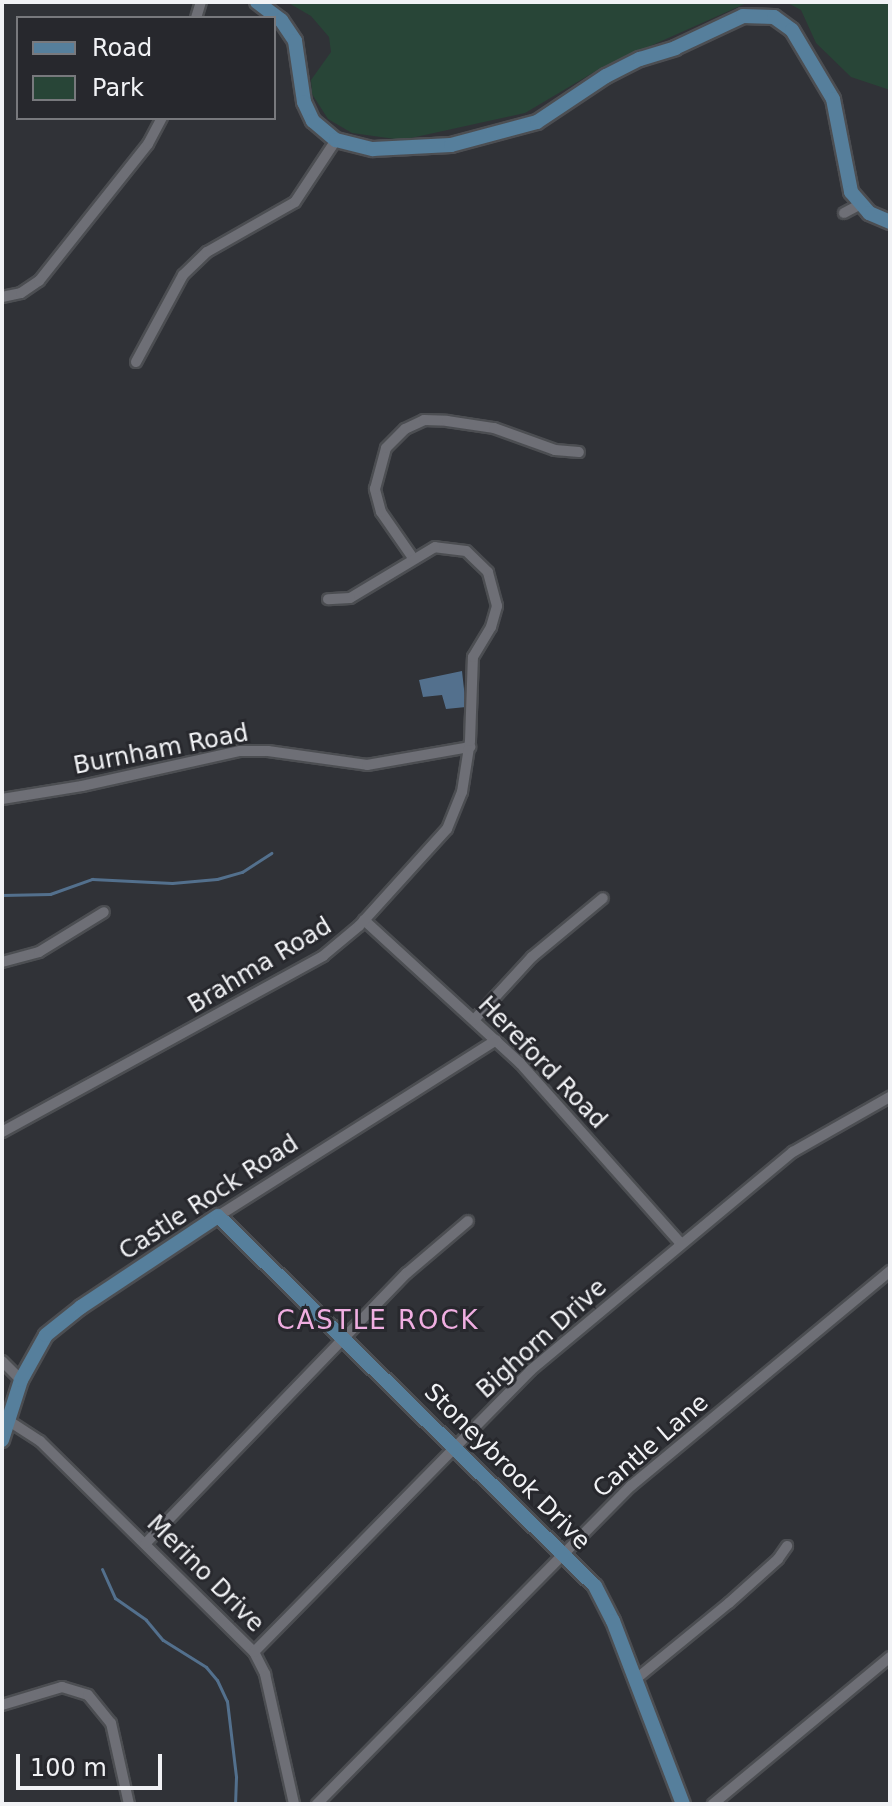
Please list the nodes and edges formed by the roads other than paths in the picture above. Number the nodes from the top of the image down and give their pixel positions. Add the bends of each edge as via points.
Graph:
1 (257, 2) edge
2 (272, 16) edge
3 (276, 19) edge
4 (161, 120) edge
5 (336, 140) junction
6 (859, 205) junction
7 (844, 213) dead end
8 (890, 222) edge
9 (2, 297) edge
10 (136, 362) dead end
11 (579, 452) dead end
12 (413, 558) junction
13 (328, 599) dead end
14 (470, 747) junction
15 (2, 799) edge
16 (603, 898) dead end
17 (104, 912) dead end
18 (364, 920) junction
19 (2, 962) edge
20 (474, 1020) junction
21 (496, 1040) junction
22 (890, 1097) edge
23 (2, 1132) edge
24 (218, 1216) junction
25 (468, 1221) dead end
26 (681, 1244) junction
27 (890, 1271) edge
28 (344, 1338) junction
29 (2, 1361) edge
30 (21, 1380) junction
31 (9, 1421) junction
32 (2, 1440) edge
33 (455, 1446) junction
34 (145, 1544) junction
35 (787, 1546) dead end
36 (563, 1553) junction
37 (254, 1652) junction
38 (890, 1657) edge
39 (636, 1679) junction
40 (2, 1705) edge
41 (129, 1804) edge
42 (294, 1804) edge
43 (317, 1804) edge
44 (683, 1804) edge
45 (713, 1804) edge

1 - 2 street
3 - 5 street via 289,31 299,55 307,112
4 - 9 street via 148,144 39,281
5 - 6 street via 373,149 422,148 512,129 551,115 630,63 743,16 764,14 792,30 827,86 839,120 847,181
5 - 10 street via 295,202 207,252 183,275
6 - 7 street
6 - 8 street
11 - 12 street via 447,421 424,420 405,429 386,448 375,489 381,512
12 - 13 street, Brahma Road via 350,598
12 - 14 street, Brahma Road via 435,547 457,547 482,563 494,584 495,615 473,657
14 - 15 street, Burnham Road via 367,765 240,751
14 - 18 street, Brahma Road via 462,792 447,829
16 - 20 street via 532,957
17 - 19 street via 39,952
18 - 20 street, Hereford Road
18 - 23 street, Brahma Road via 323,956 282,981
20 - 21 street, Hereford Road
21 - 24 street, Castle Rock Road
21 - 26 street, Hereford Road
22 - 26 street, Bighorn Drive via 793,1152
24 - 28 street, Stoneybrook Drive
24 - 30 street, Castle Rock Road via 57,1325 37,1348
25 - 28 street
26 - 33 street, Bighorn Drive via 531,1370
27 - 36 street, Cantle Lane via 631,1486
28 - 33 street, Stoneybrook Drive
28 - 34 street
29 - 30 street
30 - 31 street, Castle Rock Road
31 - 32 street, Castle Rock Road
31 - 34 street, Merino Drive via 40,1441
33 - 36 street, Stoneybrook Drive
33 - 37 street, Bighorn Drive
34 - 37 street, Merino Drive
35 - 39 street via 729,1603
36 - 39 street, Stoneybrook Drive via 602,1597
36 - 43 street, Cantle Lane
37 - 42 street, Merino Drive via 268,1687
38 - 45 street
39 - 44 street, Stoneybrook Drive
40 - 41 street via 62,1687 88,1695 111,1723

